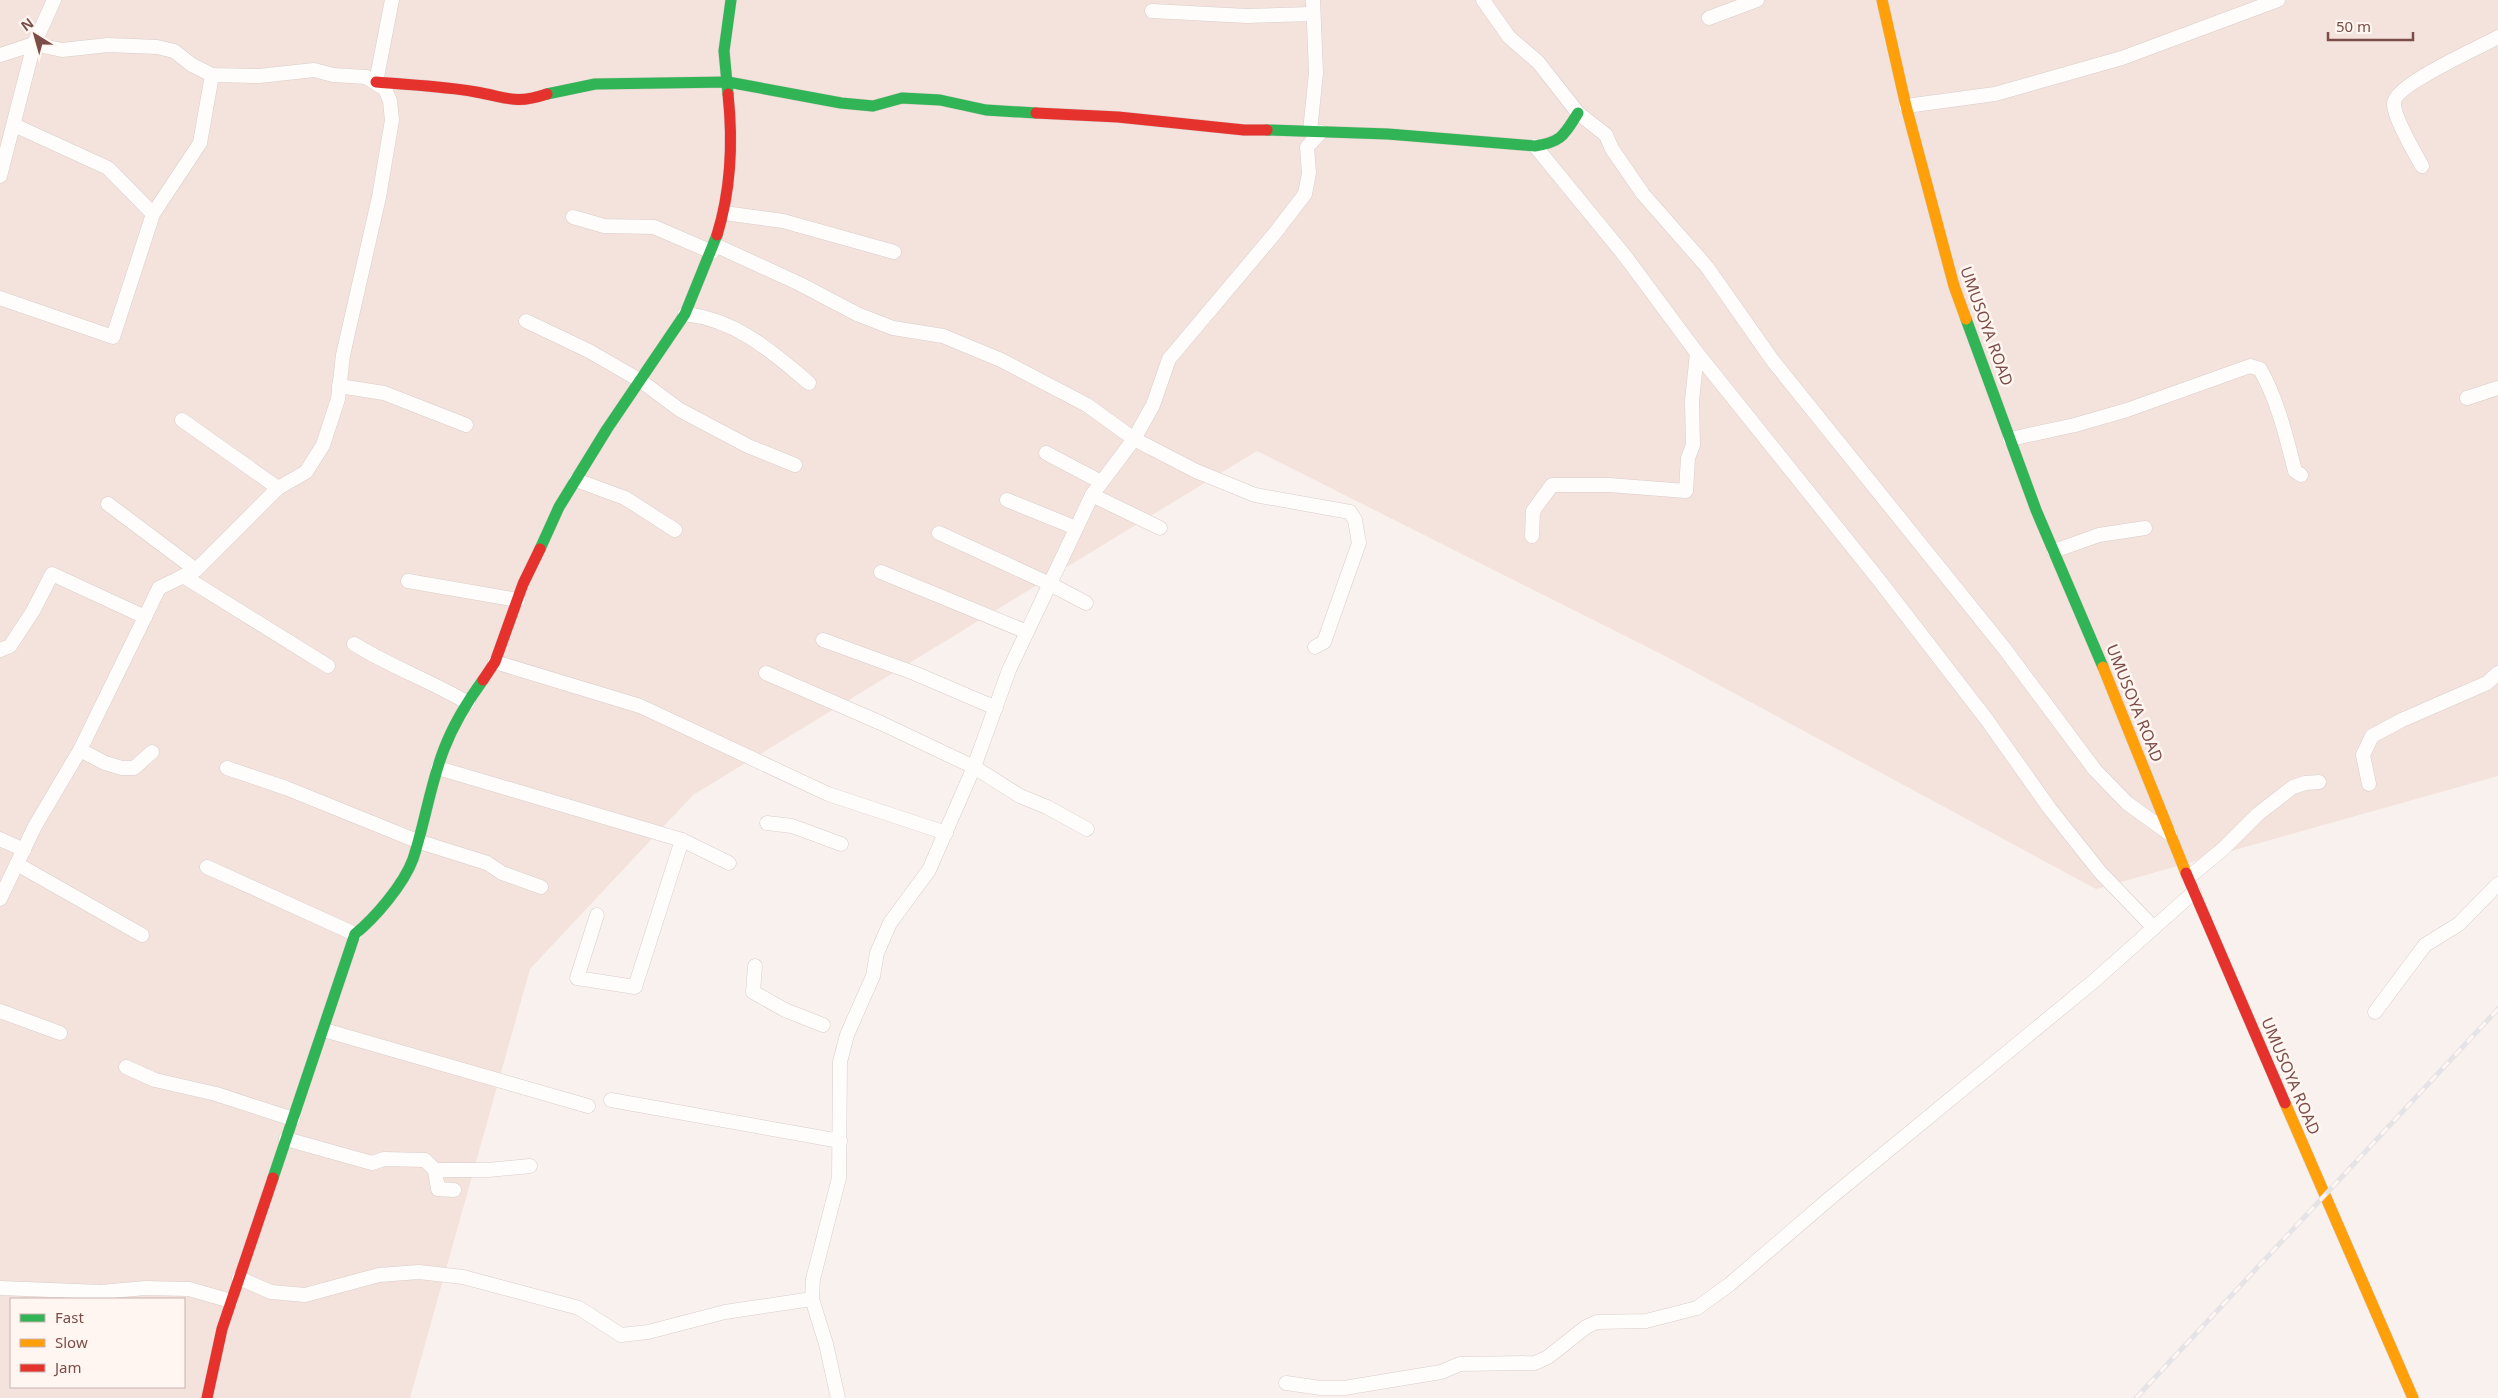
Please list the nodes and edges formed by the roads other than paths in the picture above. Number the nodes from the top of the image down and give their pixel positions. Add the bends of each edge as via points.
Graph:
1 (54, 0) edge
2 (392, 0) edge
3 (732, 0) edge
4 (1313, 0) edge
5 (1483, 0) edge
6 (1757, 0) edge
7 (1882, 0) edge
8 (2278, 0) edge
9 (1152, 11) dead end
10 (1312, 14) junction
11 (1709, 18) dead end
12 (2498, 36) edge
13 (34, 44) junction
14 (0, 55) edge
15 (212, 75) junction
16 (376, 82) junction
17 (728, 82) junction
18 (1906, 106) junction
19 (1578, 113) junction
20 (14, 125) junction
21 (1316, 131) junction
22 (1535, 146) junction
23 (2422, 166) dead end
24 (0, 176) edge
25 (724, 213) junction
26 (153, 214) junction
27 (573, 217) dead end
28 (714, 249) junction
29 (894, 252) dead end
30 (0, 298) edge
31 (686, 314) junction
32 (526, 321) dead end
33 (1697, 353) junction
34 (641, 381) junction
35 (809, 383) dead end
36 (339, 386) junction
37 (2498, 388) edge
38 (2467, 398) dead end
39 (182, 420) dead end
40 (466, 426) dead end
41 (1134, 439) junction
42 (2010, 439) junction
43 (1046, 453) dead end
44 (795, 465) dead end
45 (2301, 475) dead end
46 (576, 480) junction
47 (1101, 482) junction
48 (278, 488) junction
49 (1092, 495) junction
50 (1007, 500) dead end
51 (108, 504) dead end
52 (1076, 528) junction
53 (1160, 528) dead end
54 (2145, 528) dead end
55 (675, 530) dead end
56 (939, 533) dead end
57 (1532, 536) dead end
58 (2054, 551) junction
59 (196, 570) junction
60 (881, 572) dead end
61 (183, 576) junction
62 (408, 581) dead end
63 (1050, 584) junction
64 (518, 600) junction
65 (1086, 603) dead end
66 (145, 617) junction
67 (1026, 632) junction
68 (823, 640) dead end
69 (354, 644) dead end
70 (1314, 647) dead end
71 (0, 650) edge
72 (495, 662) junction
73 (328, 666) dead end
74 (2498, 673) edge
75 (766, 674) dead end
76 (468, 703) junction
77 (996, 708) junction
78 (80, 750) junction
79 (152, 752) dead end
80 (974, 767) junction
81 (227, 768) dead end
82 (438, 768) junction
83 (2320, 782) dead end
84 (2369, 784) dead end
85 (766, 823) dead end
86 (1087, 829) dead end
87 (946, 833) junction
88 (2170, 834) junction
89 (0, 839) edge
90 (682, 840) junction
91 (417, 841) junction
92 (840, 844) dead end
93 (24, 850) junction
94 (729, 863) dead end
95 (17, 864) junction
96 (208, 868) dead end
97 (2189, 877) junction
98 (2498, 884) edge
99 (541, 886) dead end
100 (2194, 892) junction
101 (0, 899) edge
102 (597, 914) dead end
103 (2154, 928) junction
104 (355, 934) junction
105 (142, 935) dead end
106 (755, 966) dead end
107 (0, 1011) edge
108 (2375, 1012) dead end
109 (823, 1025) dead end
110 (324, 1030) junction
111 (60, 1033) dead end
112 (126, 1067) dead end
113 (611, 1100) dead end
114 (588, 1106) dead end
115 (293, 1119) junction
116 (286, 1138) junction
117 (840, 1141) junction
118 (530, 1166) dead end
119 (435, 1170) junction
120 (454, 1190) dead end
121 (239, 1278) junction
122 (0, 1288) edge
123 (812, 1299) junction
124 (231, 1301) junction
125 (1286, 1383) dead end
126 (207, 1398) edge
127 (838, 1398) edge
128 (2413, 1398) edge

1 - 13 street
2 - 16 street
3 - 17 street via 724,51
4 - 10 street
5 - 19 street via 1509,37 1538,62
6 - 11 street
7 - 18 street, UMUSOYA ROAD
8 - 18 street via 2095,66 1995,94
9 - 10 street via 1247,16
10 - 21 street
12 - 23 street via 2437,69 2395,98 2399,119
13 - 14 street
13 - 15 street via 62,50 108,45 157,47 174,52
13 - 20 street
15 - 16 street via 252,77 314,70 366,77
15 - 26 street via 200,143
16 - 17 street via 528,101 559,90 594,84
16 - 36 street via 385,89 392,120
17 - 21 street via 873,106 902,98 940,100 986,110 1118,117 1244,130
17 - 25 street via 732,133
18 - 42 street, UMUSOYA ROAD via 1954,286
19 - 22 street via 1564,136 1553,143
19 - 88 street via 1606,135 1643,194 1707,267 1773,361 2004,648 2095,770 2127,802
20 - 24 street
20 - 26 street via 108,168
21 - 22 street via 1470,139
21 - 41 street via 1307,148 1305,194 1168,359 1153,405
22 - 33 street via 1625,256
25 - 28 street
25 - 29 street via 783,222
26 - 30 street via 113,337
27 - 28 street via 604,226 654,227
28 - 31 street
28 - 41 street via 800,284 856,314 892,328 943,336 1001,360 1088,405
31 - 34 street
31 - 35 street via 708,316 732,325 775,354
32 - 34 street via 589,351
33 - 57 street via 1692,401 1693,445 1688,458 1686,491 1609,484 1552,485 1533,511
33 - 103 street via 1880,580 2100,872
34 - 44 street via 680,410 748,446
34 - 46 street
36 - 40 street via 384,393
36 - 48 street via 338,400 323,445 306,472
37 - 38 street
39 - 48 street
41 - 47 street
41 - 70 street via 1196,471 1255,495 1350,512 1355,520 1358,543 1324,642
42 - 45 street via 2127,410 2250,366 2260,369 2268,383 2295,471
42 - 58 street, UMUSOYA ROAD
43 - 47 street
46 - 55 street via 625,498
46 - 64 street via 559,507
47 - 49 street
48 - 59 street
49 - 52 street
49 - 53 street
50 - 52 street
51 - 59 street
52 - 63 street
54 - 58 street via 2099,535
56 - 63 street
58 - 88 street, UMUSOYA ROAD
59 - 61 street
60 - 67 street
61 - 66 street via 159,588
61 - 73 street
62 - 64 street
63 - 65 street
63 - 67 street
64 - 72 street
66 - 71 street via 52,574 10,646
66 - 78 street
67 - 77 street
68 - 77 street
69 - 76 street via 385,663 438,685
72 - 76 street
72 - 87 street via 640,706 828,794
74 - 84 street via 2488,683 2372,736 2364,755
75 - 80 street
76 - 82 street via 456,719
77 - 80 street
78 - 79 street via 122,768 134,768
78 - 93 street
80 - 86 street via 1020,796
80 - 87 street
81 - 91 street
82 - 90 street
82 - 91 street
83 - 97 street via 2293,787
85 - 92 street via 792,826
87 - 117 street via 929,870 890,923 877,953 873,976 847,1035 840,1062
88 - 97 street, UMUSOYA ROAD
89 - 93 street
90 - 94 street
90 - 102 street via 635,987 577,978
91 - 99 street via 487,863
91 - 104 street via 412,860 395,890
93 - 95 street
95 - 101 street
95 - 105 street
96 - 104 street
97 - 100 street, UMUSOYA ROAD
98 - 108 street via 2458,924 2425,945
100 - 103 street
100 - 128 street, UMUSOYA ROAD
103 - 125 street via 1730,1284 1697,1308 1646,1320 1597,1322 1535,1363 1460,1364 1441,1372 1344,1388
104 - 110 street
106 - 109 street via 753,992 785,1010
107 - 111 street
110 - 114 street
110 - 115 street
112 - 115 street via 154,1080 216,1094
113 - 117 street
115 - 116 street
116 - 119 street via 372,1163 384,1159 424,1160
116 - 121 street
117 - 123 street via 839,1178 813,1279
118 - 119 street
119 - 120 street via 438,1189
121 - 123 street via 271,1292 305,1295 380,1275 419,1272 463,1277 579,1308 620,1334 648,1332 725,1312
121 - 124 street
122 - 124 street via 101,1292 189,1289
123 - 127 street
124 - 126 street

